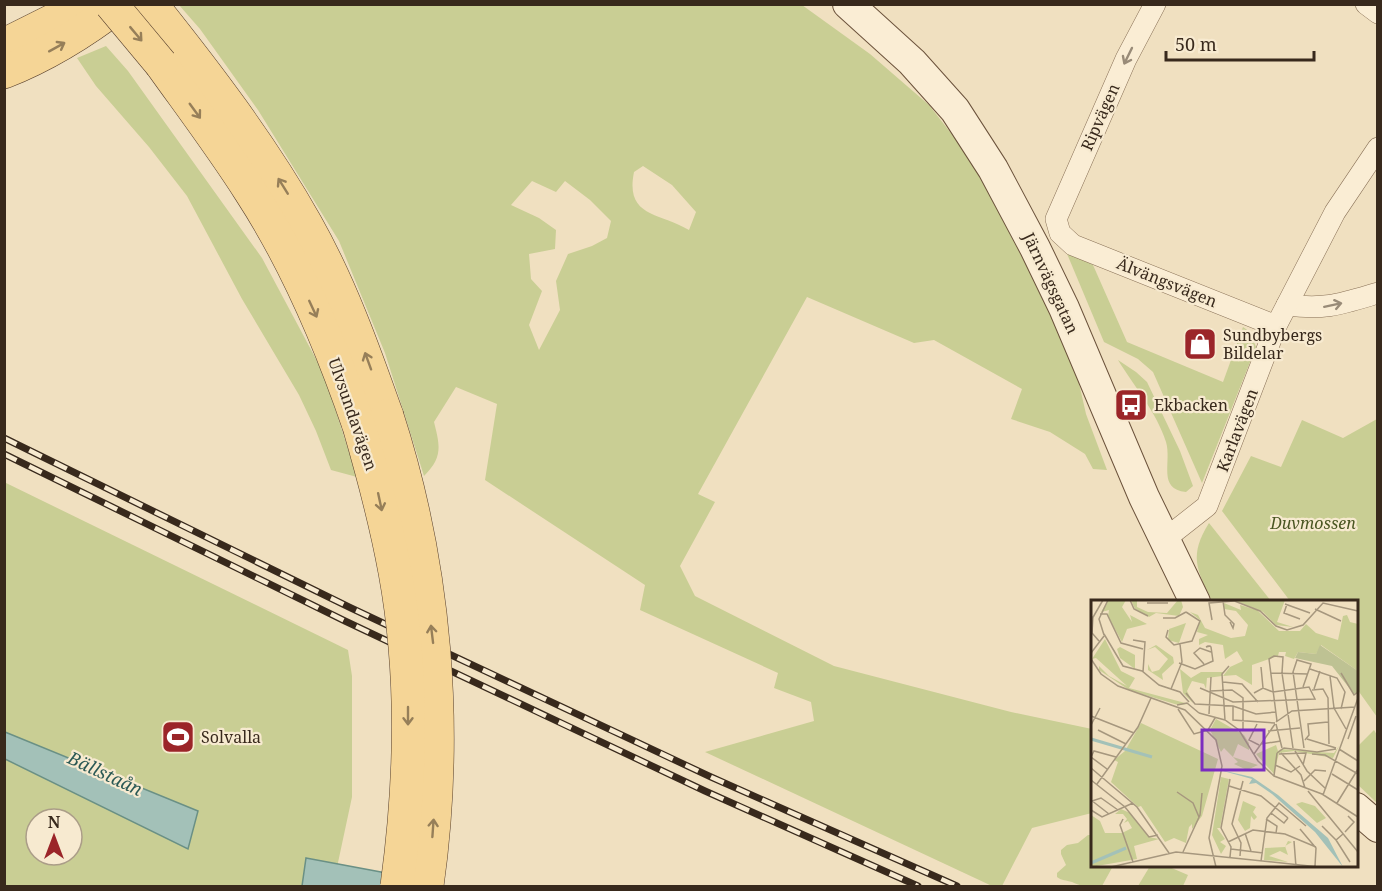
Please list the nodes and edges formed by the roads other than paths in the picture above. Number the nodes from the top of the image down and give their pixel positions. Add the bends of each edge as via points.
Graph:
1 (80, 4) edge
2 (111, 4) edge
3 (120, 4) edge
4 (152, 4) edge
5 (848, 4) edge
6 (1155, 4) edge
7 (1366, 4) edge
8 (1377, 13) edge
9 (4, 45) edge
10 (175, 58) junction
11 (4, 72) edge
12 (1377, 148) edge
13 (1060, 233) joint
14 (1377, 293) edge
15 (1287, 305) junction
16 (1276, 326) junction
17 (373, 421) junction
18 (1165, 540) junction
19 (1194, 600) edge
20 (1358, 810) edge
21 (1377, 827) edge
22 (397, 886) edge
23 (428, 886) edge

1 - 9 main road
2 -> 10 main road, Ulvsundavägen, bridge
11 -> 3 main road via 63,44
4 - 10 main road, Ulvsundavägen
5 - 18 street, Järnvägsgatan via 912,63 955,110 993,169 1064,308
6 -> 13 street, Ripvägen via 1126,58 1056,219
7 - 8 street
10 - 17 main road, Ulvsundavägen via 288,256 342,376
12 - 15 street, Karlavägen via 1335,212
13 - 16 street, Älvängsvägen via 1073,245
15 -> 14 street via 1328,307
15 - 16 street, Karlavägen
16 - 18 street, Karlavägen via 1208,506
17 -> 22 main road, Ulvsundavägen, bridge via 377,488 393,563 408,698 408,766
23 -> 17 main road, Ulvsundavägen, bridge via 438,728 433,641 424,568 401,458
18 - 19 street, Järnvägsgatan
20 - 21 street

